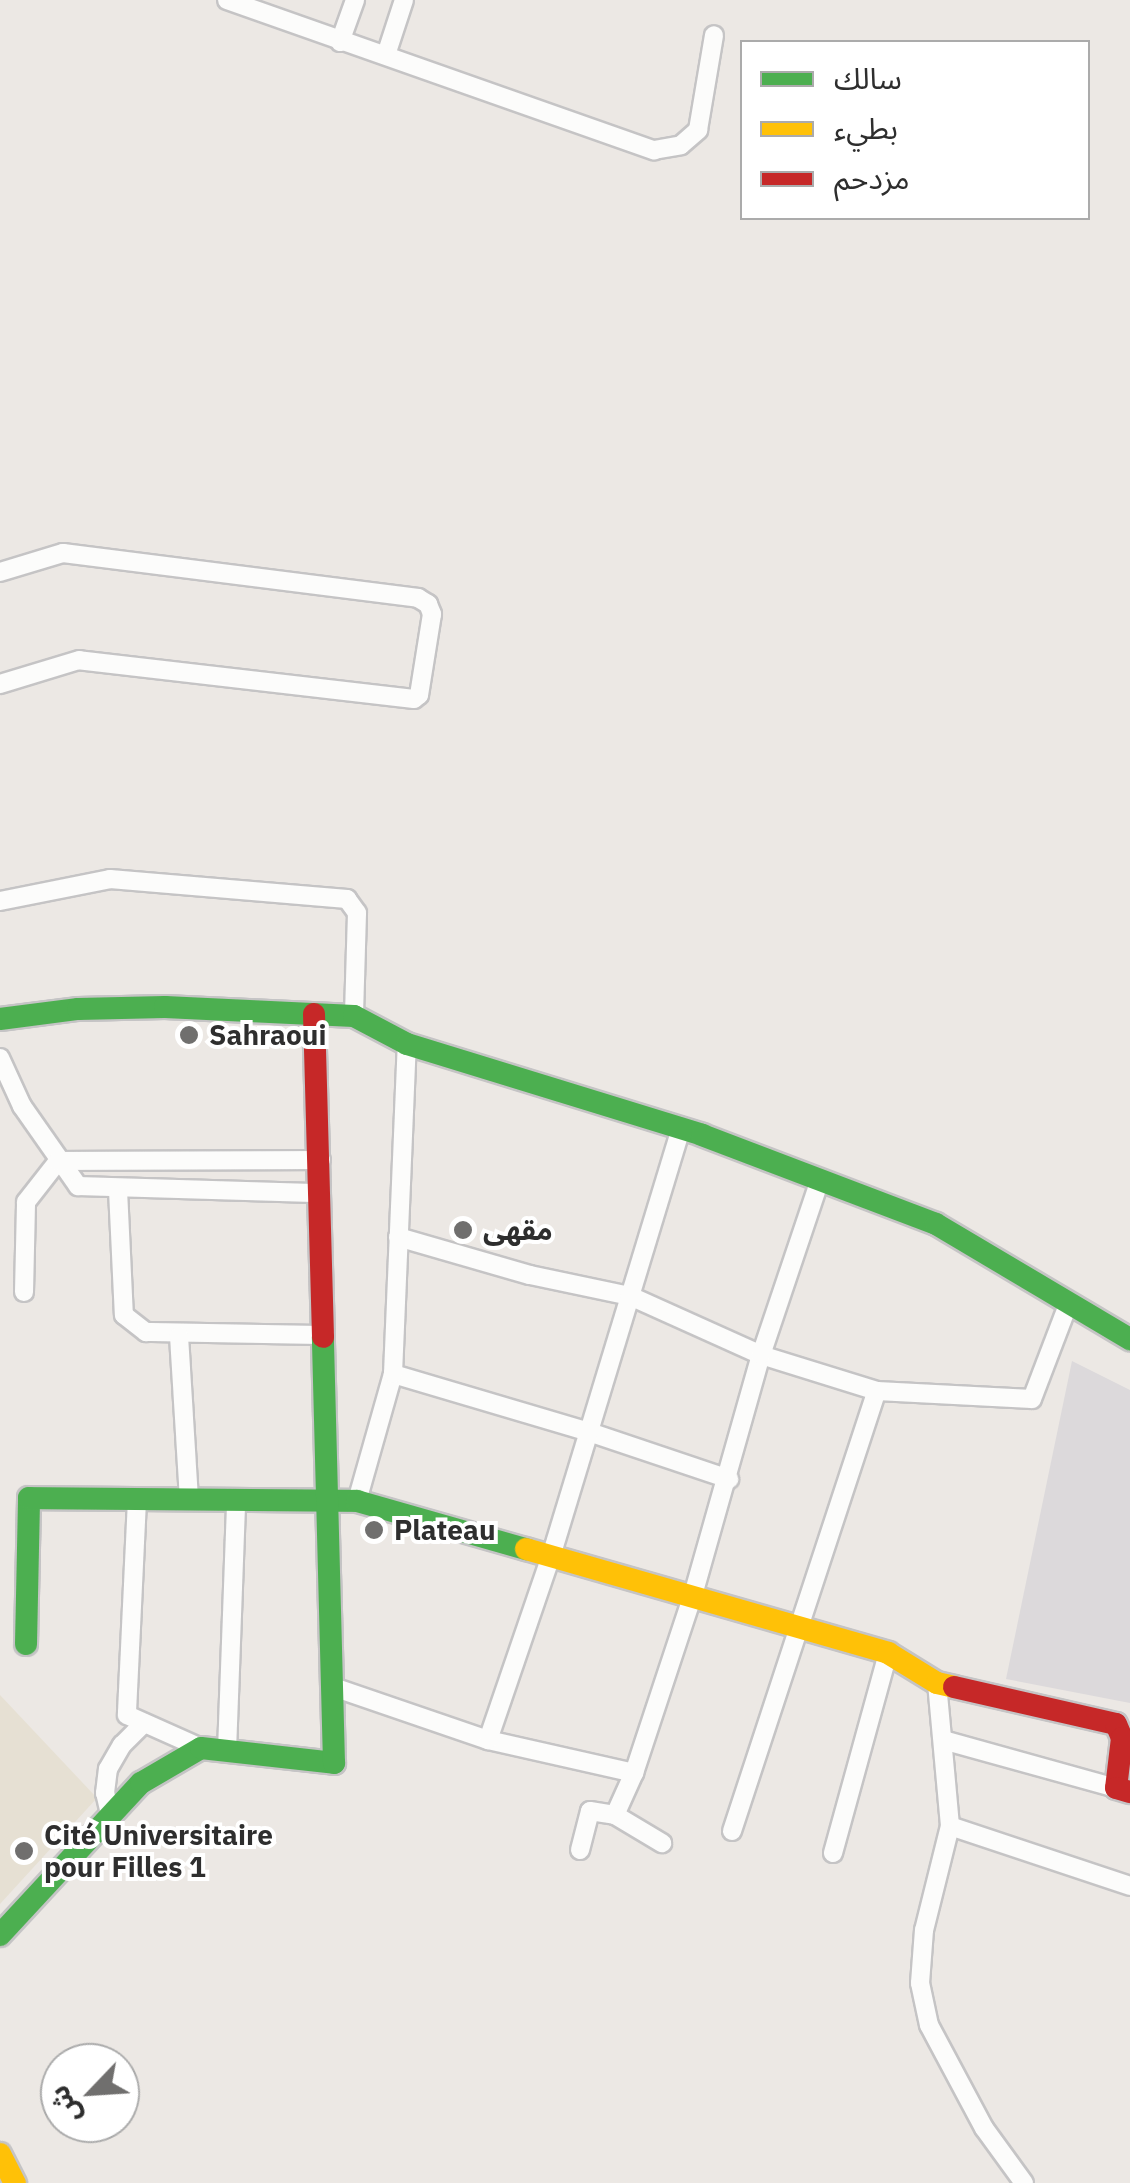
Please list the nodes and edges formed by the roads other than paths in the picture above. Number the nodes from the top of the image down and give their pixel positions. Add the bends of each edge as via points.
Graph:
1 (228, 0) edge
2 (355, 0) edge
3 (404, 0) edge
4 (714, 36) dead end
5 (340, 42) junction
6 (386, 54) junction
7 (0, 572) edge
8 (0, 684) edge
9 (0, 901) edge
10 (314, 1014) junction
11 (354, 1016) junction
12 (0, 1019) edge
13 (407, 1044) junction
14 (0, 1058) edge
15 (682, 1128) junction
16 (58, 1160) junction
17 (321, 1160) junction
18 (820, 1180) junction
19 (118, 1190) junction
20 (320, 1193) junction
21 (398, 1237) junction
22 (24, 1292) dead end
23 (630, 1296) junction
24 (1069, 1302) junction
25 (325, 1335) junction
26 (179, 1336) junction
27 (1130, 1340) edge
28 (760, 1355) junction
29 (393, 1374) junction
30 (877, 1392) junction
31 (589, 1432) junction
32 (728, 1479) junction
33 (137, 1500) junction
34 (189, 1501) junction
35 (236, 1501) junction
36 (357, 1501) junction
37 (330, 1502) junction
38 (552, 1554) junction
39 (693, 1595) junction
40 (801, 1626) junction
41 (26, 1644) dead end
42 (888, 1653) junction
43 (936, 1683) junction
44 (333, 1687) junction
45 (144, 1722) junction
46 (488, 1740) junction
47 (943, 1740) junction
48 (201, 1748) junction
49 (226, 1751) junction
50 (634, 1773) junction
51 (1123, 1790) edge
52 (110, 1814) junction
53 (615, 1815) junction
54 (950, 1826) junction
55 (732, 1831) dead end
56 (662, 1842) dead end
57 (580, 1850) dead end
58 (833, 1853) dead end
59 (1130, 1886) edge
60 (0, 1934) edge
61 (0, 2154) edge
62 (15, 2183) edge
63 (1024, 2183) edge

1 - 5 street
2 - 5 street
3 - 6 street
4 - 6 street via 698,130 682,145 654,150
5 - 6 street
7 - 8 street via 63,553 418,598 432,614 414,700 79,660
9 - 11 street via 110,879 347,899 357,913
10 - 11 street
10 - 12 street via 165,1007
10 - 17 street
11 - 13 street
13 - 15 street
13 - 21 street
14 - 16 street
15 - 18 street
15 - 23 street
16 - 17 street
16 - 19 street via 78,1186
16 - 22 street via 26,1202
17 - 20 street
18 - 24 street via 936,1224
18 - 28 street
19 - 20 street
19 - 26 street via 124,1315 146,1332
20 - 25 street
21 - 23 street
21 - 29 street
23 - 28 street
23 - 31 street
24 - 27 street
24 - 30 street via 1032,1399
25 - 26 street
25 - 37 street
26 - 34 street
28 - 30 street
28 - 32 street
29 - 31 street
29 - 36 street
30 - 40 street
31 - 32 street
31 - 38 street
32 - 39 street
33 - 34 street
33 - 41 street via 29,1498
33 - 45 street via 127,1715
34 - 35 street
35 - 37 street
35 - 49 street
36 - 37 street
36 - 38 street
37 - 44 street
38 - 39 street
38 - 46 street
39 - 40 street
39 - 50 street
40 - 42 street
40 - 55 street
42 - 43 street
42 - 58 street
43 - 47 street
43 - 51 street via 1116,1724
44 - 46 street
44 - 49 street via 334,1763
45 - 48 street
45 - 52 street via 108,1769
46 - 50 street
47 - 51 street
47 - 54 street
48 - 49 street
48 - 52 street via 141,1783
50 - 53 street
52 - 60 street
53 - 56 street
53 - 57 street via 590,1812
54 - 59 street
54 - 63 street via 924,1930 920,1983 926,2011 984,2128
61 - 62 street

